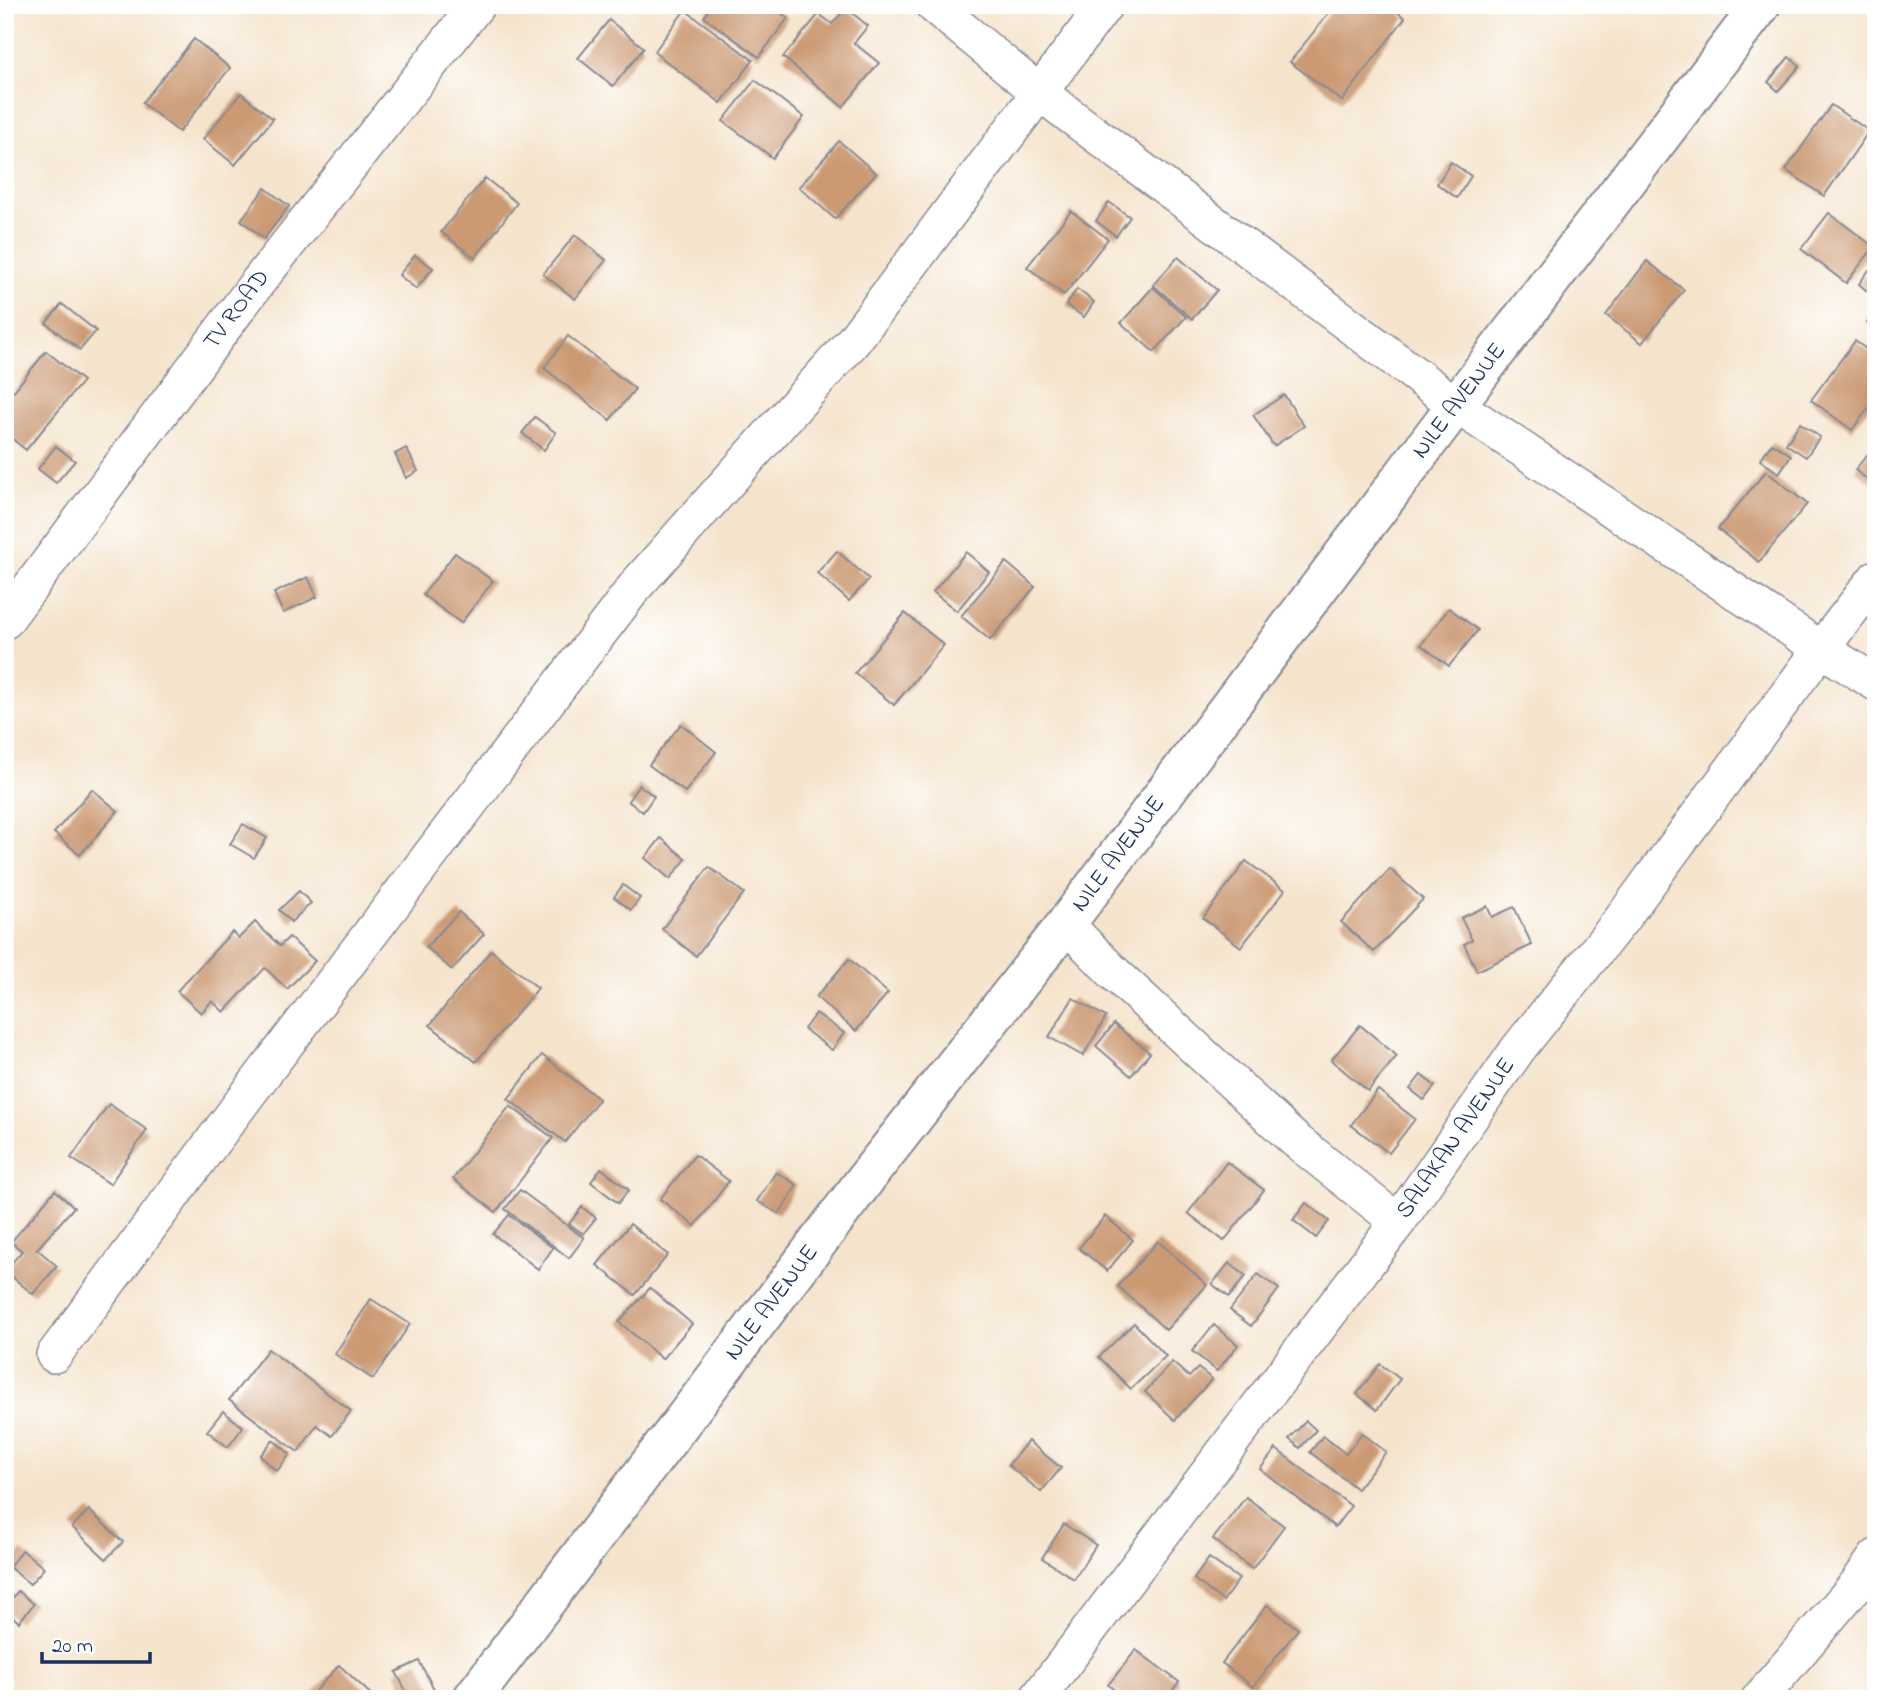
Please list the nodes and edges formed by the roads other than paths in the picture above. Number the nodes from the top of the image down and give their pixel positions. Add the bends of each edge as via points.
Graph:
1 (477, 5) edge
2 (933, 5) edge
3 (1105, 5) edge
4 (1761, 5) edge
5 (1040, 93) junction
6 (1456, 405) junction
7 (1876, 578) edge
8 (5, 621) edge
9 (1821, 649) junction
10 (1876, 683) edge
11 (1066, 924) junction
12 (1398, 1222) junction
13 (54, 1355) dead end
14 (1869, 1580) edge
15 (472, 1699) edge
16 (1037, 1699) edge
17 (1759, 1699) edge

1 - 8 street, TV ROAD via 254,287
2 - 5 street
3 - 5 street
4 - 6 street, NILE AVENUE
5 - 6 street
5 - 13 street via 854,340 637,584
6 - 9 street
6 - 11 street, NILE AVENUE
7 - 9 street, SALAKAN AVENUE
9 - 10 street
9 - 12 street, SALAKAN AVENUE via 1621,920 1518,1049
11 - 12 street via 1294,1139
11 - 15 street, NILE AVENUE via 874,1168
12 - 16 street, SALAKAN AVENUE
14 - 17 street

